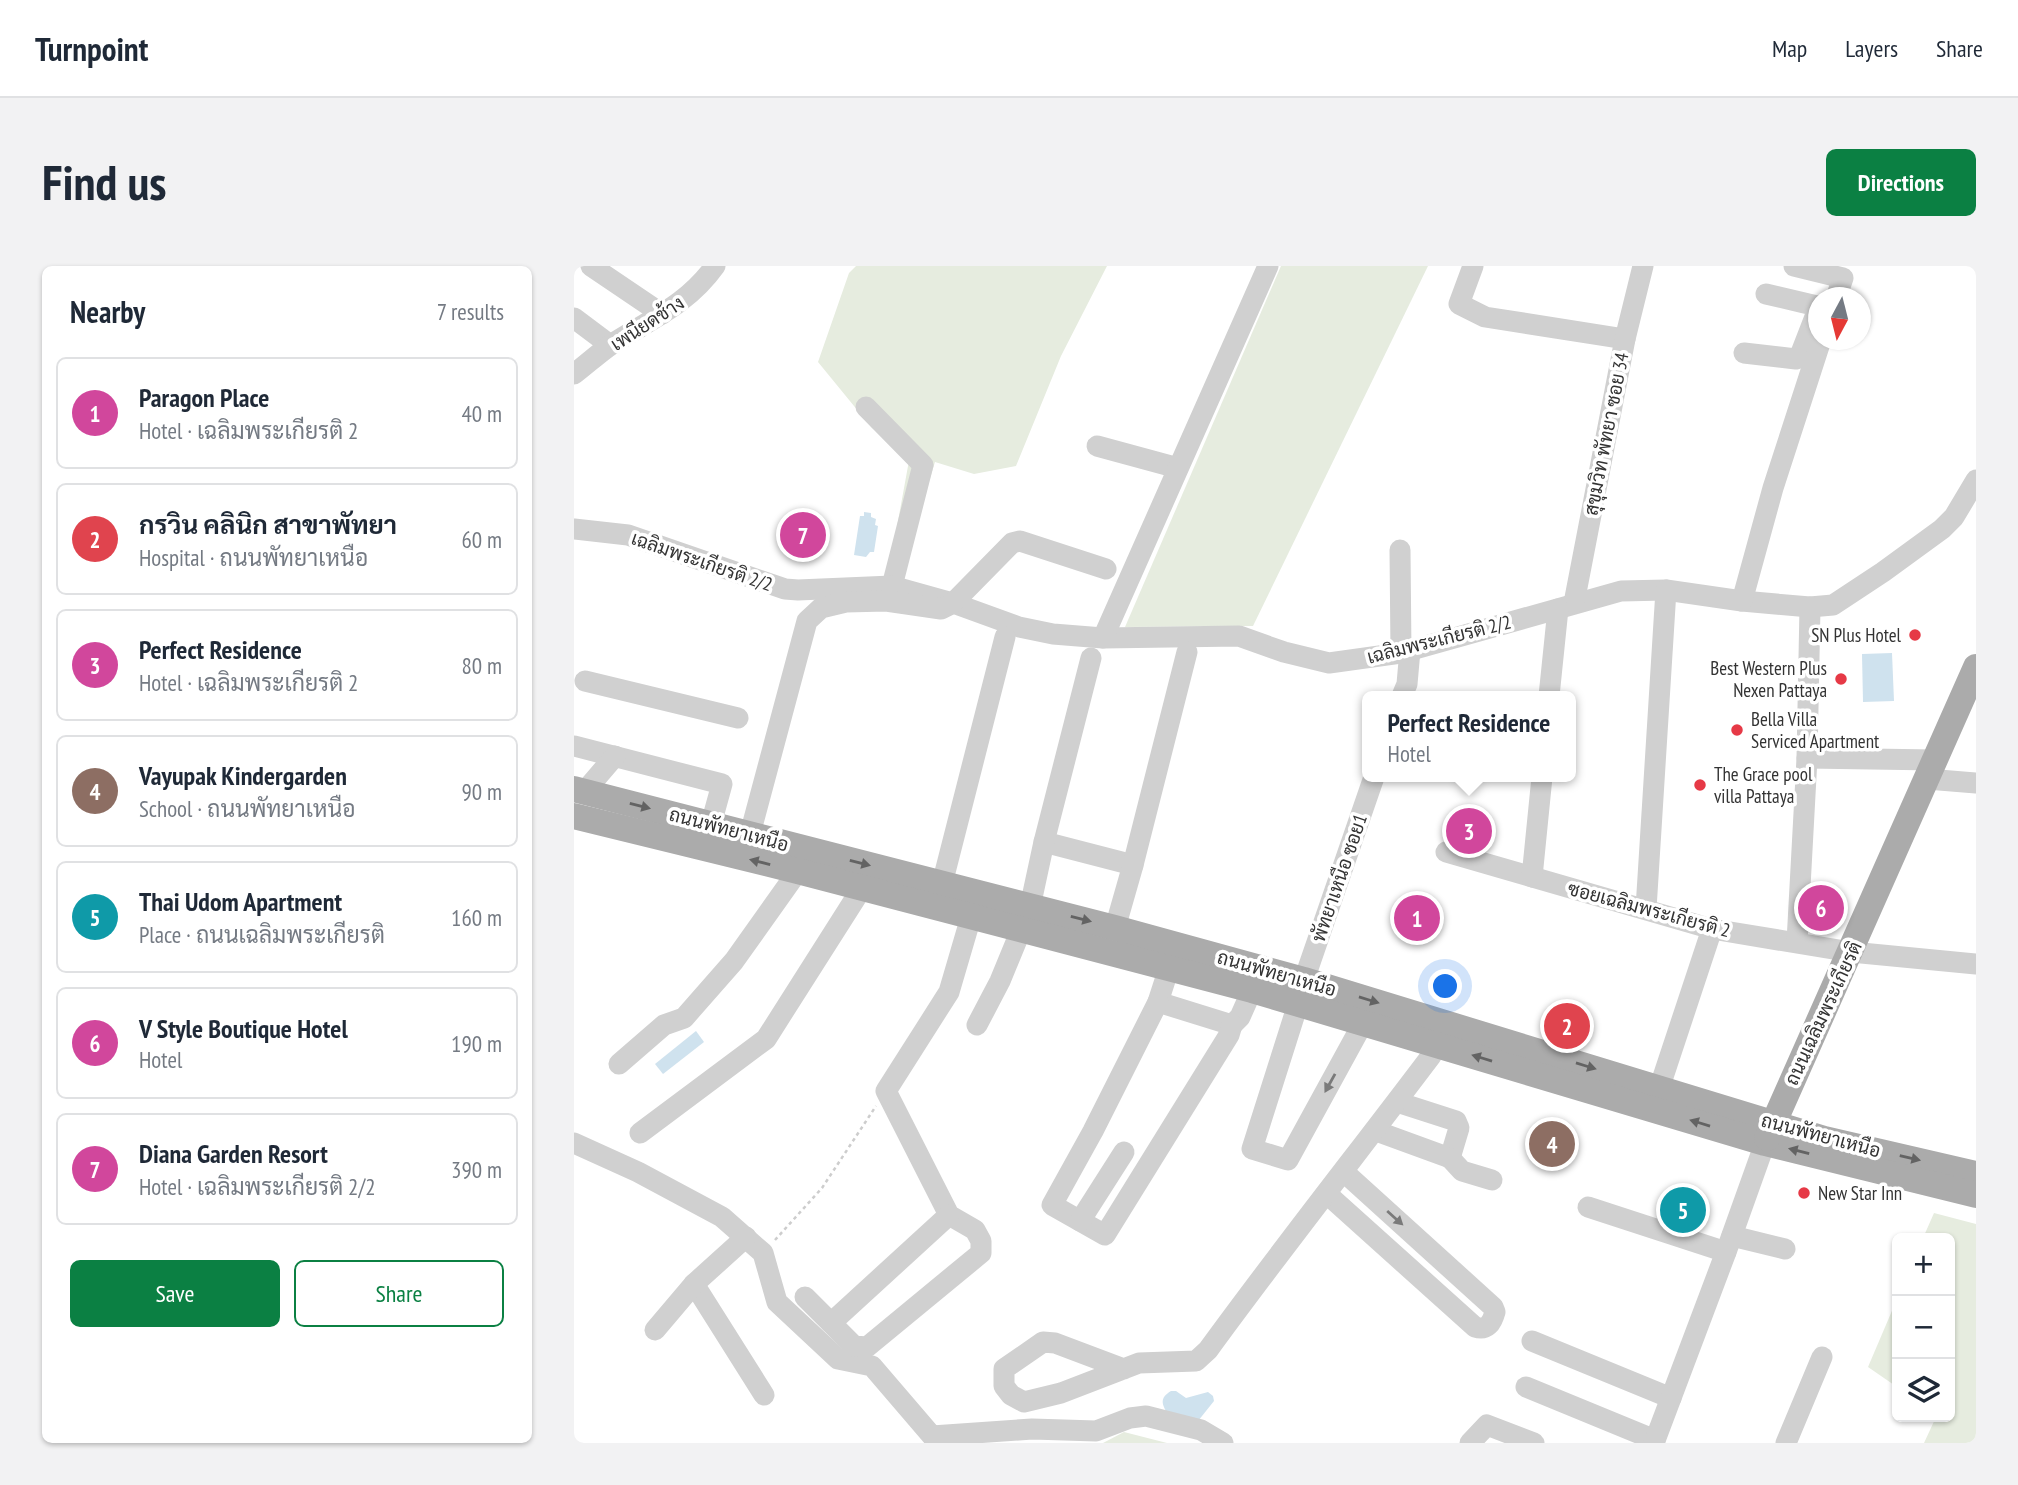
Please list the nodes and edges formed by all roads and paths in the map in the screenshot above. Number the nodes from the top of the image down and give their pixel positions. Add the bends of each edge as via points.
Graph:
1 (591, 266) edge
2 (715, 266) edge
3 (1268, 266) edge
4 (1473, 266) edge
5 (1643, 266) edge
6 (1794, 266) edge
7 (1840, 287) edge
8 (1766, 294) dead end
9 (1808, 304) edge
10 (662, 314) junction
11 (574, 318) edge
12 (1625, 339) junction
13 (610, 345) junction
14 (1808, 348) edge
15 (1813, 350) edge
16 (1744, 353) dead end
17 (574, 374) edge
18 (866, 407) dead end
19 (1097, 446) dead end
20 (1178, 468) junction
21 (1976, 480) edge
22 (574, 529) edge
23 (1400, 550) dead end
24 (1106, 569) dead end
25 (892, 586) junction
26 (1666, 590) junction
27 (1742, 601) junction
28 (953, 603) junction
29 (1566, 606) junction
30 (1810, 607) junction
31 (1005, 637) dead end
32 (1103, 638) junction
33 (1186, 652) dead end
34 (1406, 652) junction
35 (1091, 658) dead end
36 (1976, 667) edge
37 (585, 681) dead end
38 (1404, 691) edge
39 (1550, 691) edge
40 (738, 718) dead end
41 (574, 746) edge
42 (615, 756) junction
43 (1807, 758) junction
44 (1931, 770) junction
45 (1372, 782) edge
46 (1542, 782) edge
47 (1976, 783) edge
48 (579, 790) edge
49 (574, 816) edge
50 (711, 824) junction
51 (750, 834) junction
52 (1044, 842) junction
53 (1446, 852) dead end
54 (1133, 865) junction
55 (798, 872) junction
56 (1532, 877) junction
57 (942, 884) junction
58 (862, 888) junction
59 (1646, 909) junction
60 (971, 917) junction
61 (1026, 918) junction
62 (1115, 928) junction
63 (1712, 929) junction
64 (1797, 942) junction
65 (1851, 952) junction
66 (1976, 964) edge
67 (1169, 968) junction
68 (1252, 990) junction
69 (1301, 992) junction
70 (1158, 1002) junction
71 (1363, 1023) junction
72 (977, 1025) dead end
73 (1232, 1025) junction
74 (1434, 1044) junction
75 (619, 1064) dead end
76 (1659, 1089) junction
77 (886, 1091) junction
78 (1397, 1101) junction
79 (1093, 1131) junction
80 (1376, 1131) junction
81 (640, 1133) dead end
82 (1769, 1133) junction
83 (574, 1143) edge
84 (1124, 1152) junction
85 (1450, 1158) junction
86 (1147, 1167) junction
87 (1344, 1172) junction
88 (1976, 1174) edge
89 (1492, 1180) dead end
90 (1327, 1194) junction
91 (1976, 1195) edge
92 (1588, 1207) dead end
93 (949, 1215) junction
94 (1080, 1221) junction
95 (746, 1237) junction
96 (1729, 1244) junction
97 (1784, 1249) dead end
98 (763, 1253) junction
99 (694, 1284) junction
100 (805, 1297) dead end
101 (831, 1324) junction
102 (655, 1330) dead end
103 (1532, 1341) dead end
104 (1822, 1357) dead end
105 (1124, 1369) junction
106 (1526, 1387) dead end
107 (765, 1395) dead end
108 (1671, 1398) junction
109 (930, 1440) edge
110 (1654, 1442) edge
111 (1223, 1443) edge
112 (1470, 1443) edge
113 (1534, 1443) edge
114 (1786, 1443) edge

1 - 10 street
2 - 10 street, เพนียดช้าง via 694,292
3 - 20 street
4 - 12 street via 1459,304 1485,317
5 - 12 street, สุขุมวิท พัทยา ซอย 34
6 - 7 street via 1843,278
8 - 9 street
10 - 13 street, เพนียดช้าง
11 - 13 street
12 - 29 street, สุขุมวิท พัทยา ซอย 34
13 - 17 street, เพนียดช้าง
14 - 16 street via 1796,359
15 - 27 street
18 - 25 street via 923,465
19 - 20 street
20 - 32 street
21 - 30 street, เฉลิมพระเกียรติ 2/2 via 1942,528 1833,605
22 - 25 street, เฉลิมพระเกียรติ 2/2 via 628,535 785,589
23 - 34 street
24 - 28 street via 1020,541 1012,543
25 - 28 street, เฉลิมพระเกียรติ 2/2
26 - 27 street, เฉลิมพระเกียรติ 2/2
26 - 29 street, เฉลิมพระเกียรติ 2/2 via 1621,591
26 - 59 street
27 - 30 street, เฉลิมพระเกียรติ 2/2
28 - 32 street, เฉลิมพระเกียรติ 2/2 via 1019,627
28 - 51 street via 941,609 886,601 846,602 821,608 807,621
29 - 34 street, เฉลิมพระเกียรติ 2/2
29 - 39 street, สุขุมวิท พัทยา ซอย 34
30 - 43 street
31 - 57 street
32 - 34 street, เฉลิมพระเกียรติ 2/2 via 1239,636 1329,663
33 - 54 street
34 - 38 street
35 - 52 street
36 - 44 main road, ถนนเฉลิมพระเกียรติ
37 - 40 street
41 - 42 street
42 - 48 street
42 - 50 street via 722,783
43 - 44 street
43 - 64 street
44 - 47 street
44 - 65 main road, ถนนเฉลิมพระเกียรติ
45 - 69 street, พัทยาเหนือ ซอย1
46 - 56 street
48 -> 50 main road, ถนนพัทยาเหนือ
55 -> 49 main road, ถนนพัทยาเหนือ
50 - 51 main road, ถนนพัทยาเหนือ
51 -> 57 main road, ถนนพัทยาเหนือ
52 - 54 street
52 - 61 street
53 - 56 street, ซอยเฉลิมพระเกียรติ 2
54 - 62 street
55 - 58 main road, ถนนพัทยาเหนือ
55 - 75 street via 734,961 684,1018 664,1025
56 - 59 street, ซอยเฉลิมพระเกียรติ 2
57 - 61 main road, ถนนพัทยาเหนือ
58 - 60 main road, ถนนพัทยาเหนือ
58 - 81 street via 766,1039
59 - 63 street, ซอยเฉลิมพระเกียรติ 2
60 - 61 main road, ถนนพัทยาเหนือ
60 - 77 street via 949,992
61 -> 62 main road, ถนนพัทยาเหนือ
61 - 67 main road, ถนนพัทยาเหนือ
61 - 72 street
62 - 69 main road, ถนนพัทยาเหนือ
63 - 64 street, ซอยเฉลิมพระเกียรติ 2
63 - 76 street
64 - 65 street, ซอยเฉลิมพระเกียรติ 2
65 - 66 street, ซอยเฉลิมพระเกียรติ 2
65 - 82 main road, ถนนเฉลิมพระเกียรติ
67 - 68 main road, ถนนพัทยาเหนือ
67 - 70 street
68 - 69 main road, ถนนพัทยาเหนือ
68 - 73 street
69 - 71 main road, ถนนพัทยาเหนือ
71 -> 69 street, พัทยาเหนือ ซอย1 via 1288,1160 1252,1149
69 -> 76 main road, ถนนพัทยาเหนือ
70 - 73 street
70 - 79 street
71 - 74 main road, ถนนพัทยาเหนือ
73 - 86 street
74 - 78 street via 1432,1056
82 -> 74 main road, ถนนพัทยาเหนือ
76 - 82 main road, ถนนพัทยาเหนือ
77 - 93 street
77 - 98 path via 822,1188
78 - 80 street
78 - 85 street via 1455,1121 1459,1128
79 - 84 street
79 - 94 street via 1052,1205
80 - 85 street
80 - 87 street
82 -> 88 main road, ถนนพัทยาเหนือ via 1824,1139
91 -> 82 main road, ถนนพัทยาเหนือ
82 - 96 street, ถนนเฉลิมพระเกียรติ
83 - 95 street via 723,1217
84 - 86 street
84 - 94 street
85 - 89 street via 1462,1171
86 - 94 street via 1105,1235
87 - 90 street
87 -> 90 street via 1493,1307 1493,1320 1487,1328 1475,1327
90 - 105 street via 1196,1361 1139,1363
92 - 96 street
93 - 101 street
93 - 101 street via 975,1230 981,1252 867,1347 854,1346
95 - 98 street
95 - 99 street
96 - 97 street
96 - 108 street, ถนนเฉลิมพระเกียรติ
98 - 109 street via 778,1302 838,1359 872,1366
99 - 102 street
99 - 107 street
100 - 101 street
103 - 108 street
104 - 114 street
105 - 105 street via 1061,1394 1024,1402 1004,1386 1004,1369 1043,1342
106 - 110 street
108 - 110 street, ถนนเฉลิมพระเกียรติ
109 - 111 street via 1032,1429 1096,1431 1146,1416 1201,1430
112 - 113 street via 1487,1425

